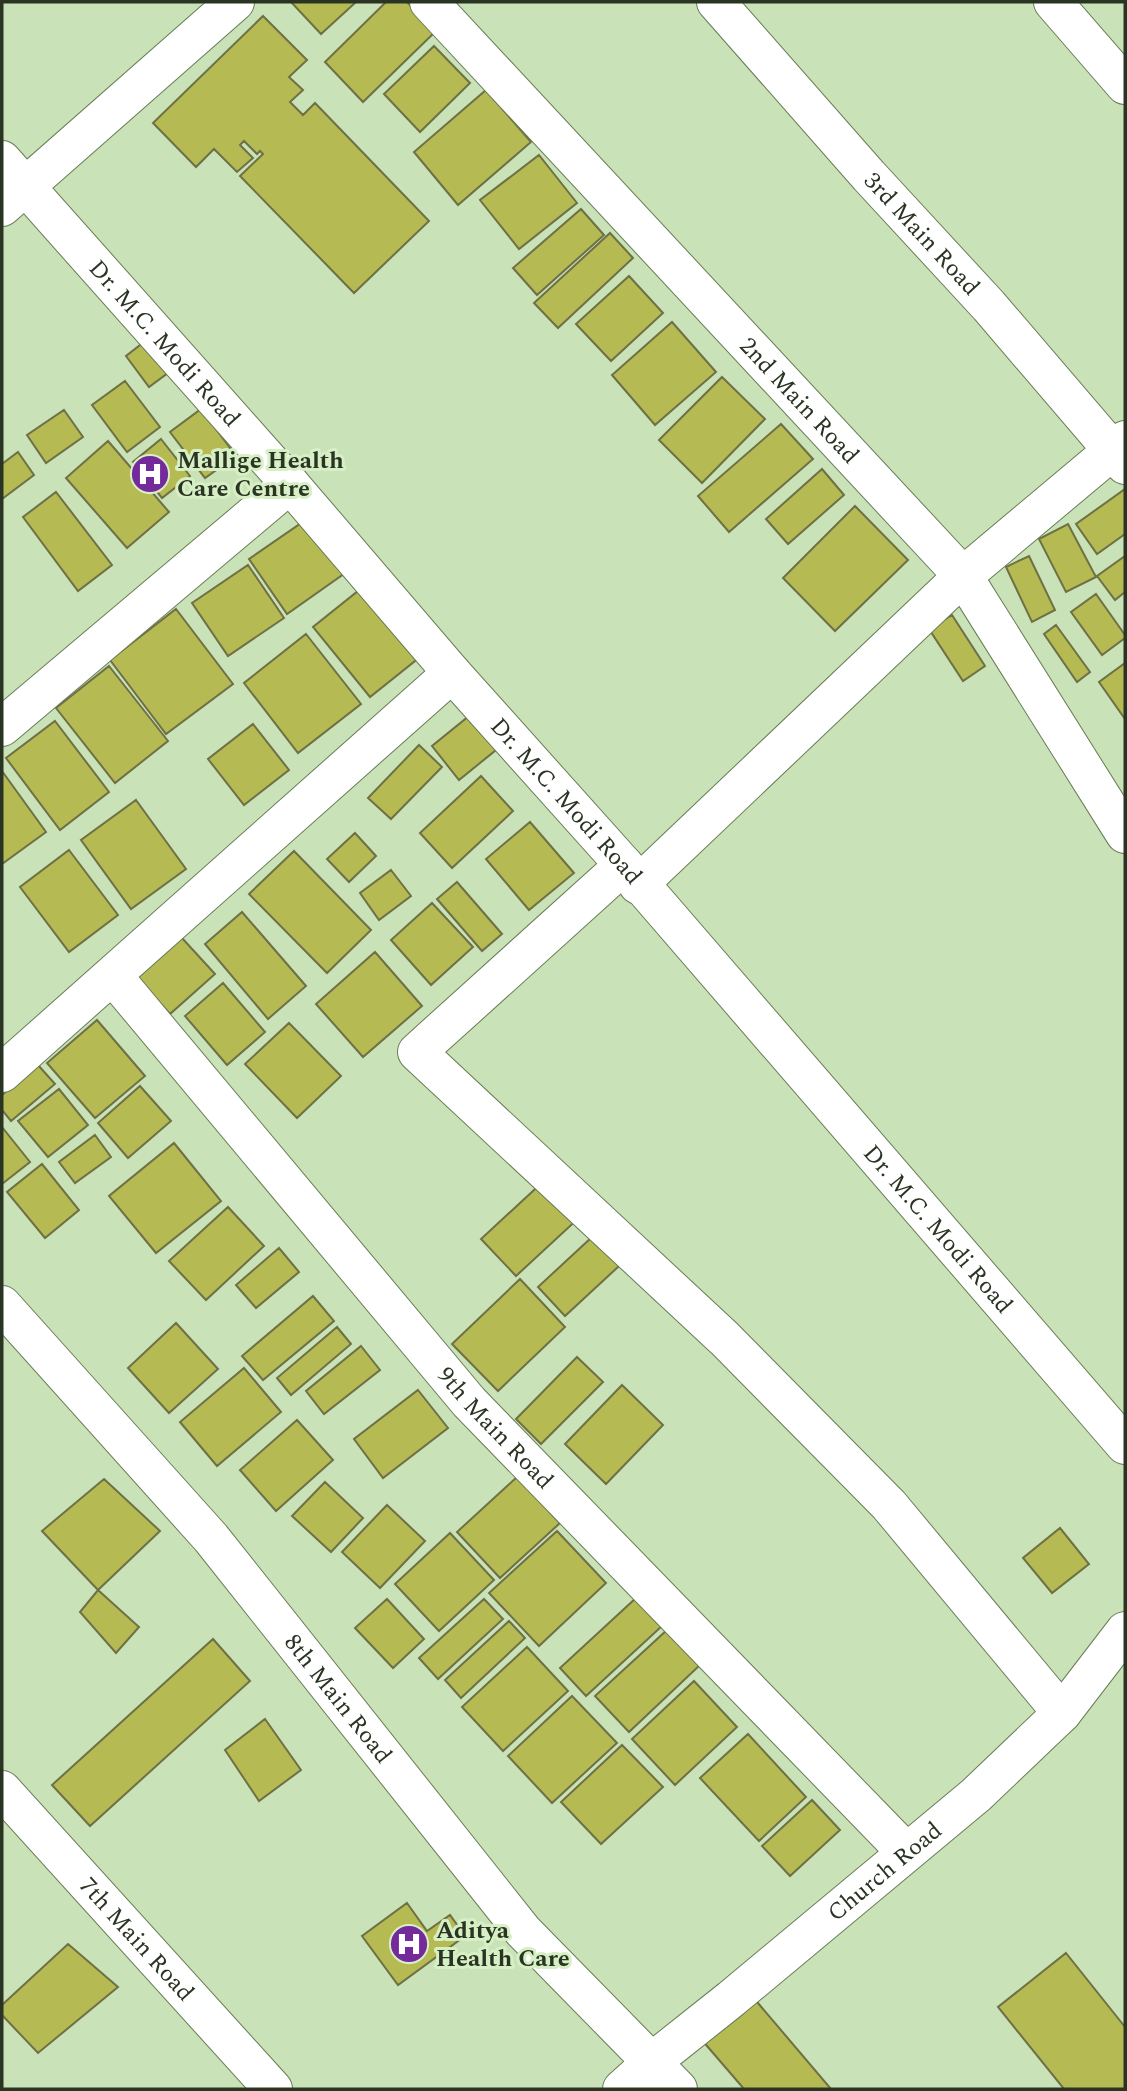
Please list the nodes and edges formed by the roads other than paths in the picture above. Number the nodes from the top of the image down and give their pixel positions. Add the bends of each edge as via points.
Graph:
1 (235, 2) edge
2 (429, 2) edge
3 (716, 2) edge
4 (1053, 2) edge
5 (1125, 85) edge
6 (9, 185) edge
7 (1121, 452) edge
8 (290, 484) junction
9 (963, 576) junction
10 (452, 673) junction
11 (2, 727) edge
12 (1125, 834) edge
13 (631, 875) junction
14 (113, 976) junction
15 (2, 1073) edge
16 (2, 1305) edge
17 (1125, 1445) edge
18 (1125, 1631) edge
19 (1062, 1713) junction
20 (2, 1790) edge
21 (906, 1852) junction
22 (653, 2061) junction
23 (273, 2089) edge
24 (622, 2089) edge
25 (678, 2089) edge

1 - 6 street
2 - 9 street, 2nd Main Road
3 - 7 street, 3rd Main Road
4 - 5 street
6 - 8 street, Dr. M.C. Modi Road
7 - 9 street
8 - 10 street, Dr. M.C. Modi Road
8 - 11 street
9 - 12 street, 2nd Main Road
9 - 13 street
10 - 13 street, Dr. M.C. Modi Road
10 - 14 street
13 - 17 street, Dr. M.C. Modi Road
13 - 19 street via 417,1052 725,1339 889,1505
14 - 15 street
14 - 21 street, 9th Main Road via 469,1402
16 - 22 street, 8th Main Road via 211,1538 523,1931
18 - 19 street, Church Road
19 - 21 street, Church Road via 976,1795
20 - 23 street, 7th Main Road
21 - 22 street, Church Road
22 - 24 street, Church Road
22 - 25 street, 8th Main Road

